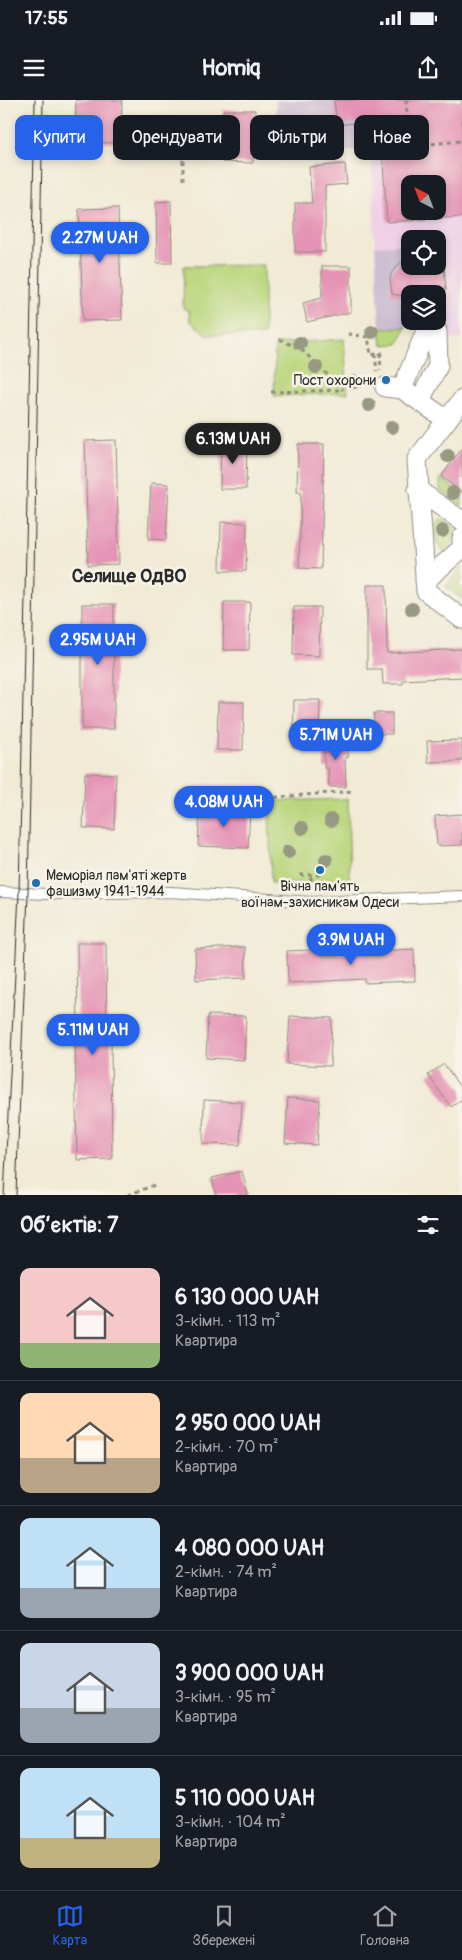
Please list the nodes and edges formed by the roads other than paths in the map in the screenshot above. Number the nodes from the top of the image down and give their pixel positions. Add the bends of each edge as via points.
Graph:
1 (420, 400) junction
2 (462, 400) edge
3 (447, 420) junction
4 (418, 490) junction
5 (462, 521) edge
6 (462, 538) edge
7 (425, 581) junction
8 (462, 619) edge
9 (0, 892) edge
10 (462, 896) edge

1 - 1 street via 393,388 426,331 437,331 438,366
1 - 3 street
2 - 3 street
3 - 4 street via 417,460
4 - 5 street
4 - 7 street
6 - 7 street via 462,548
7 - 8 street via 426,591
9 - 10 lane via 171,892 310,902

